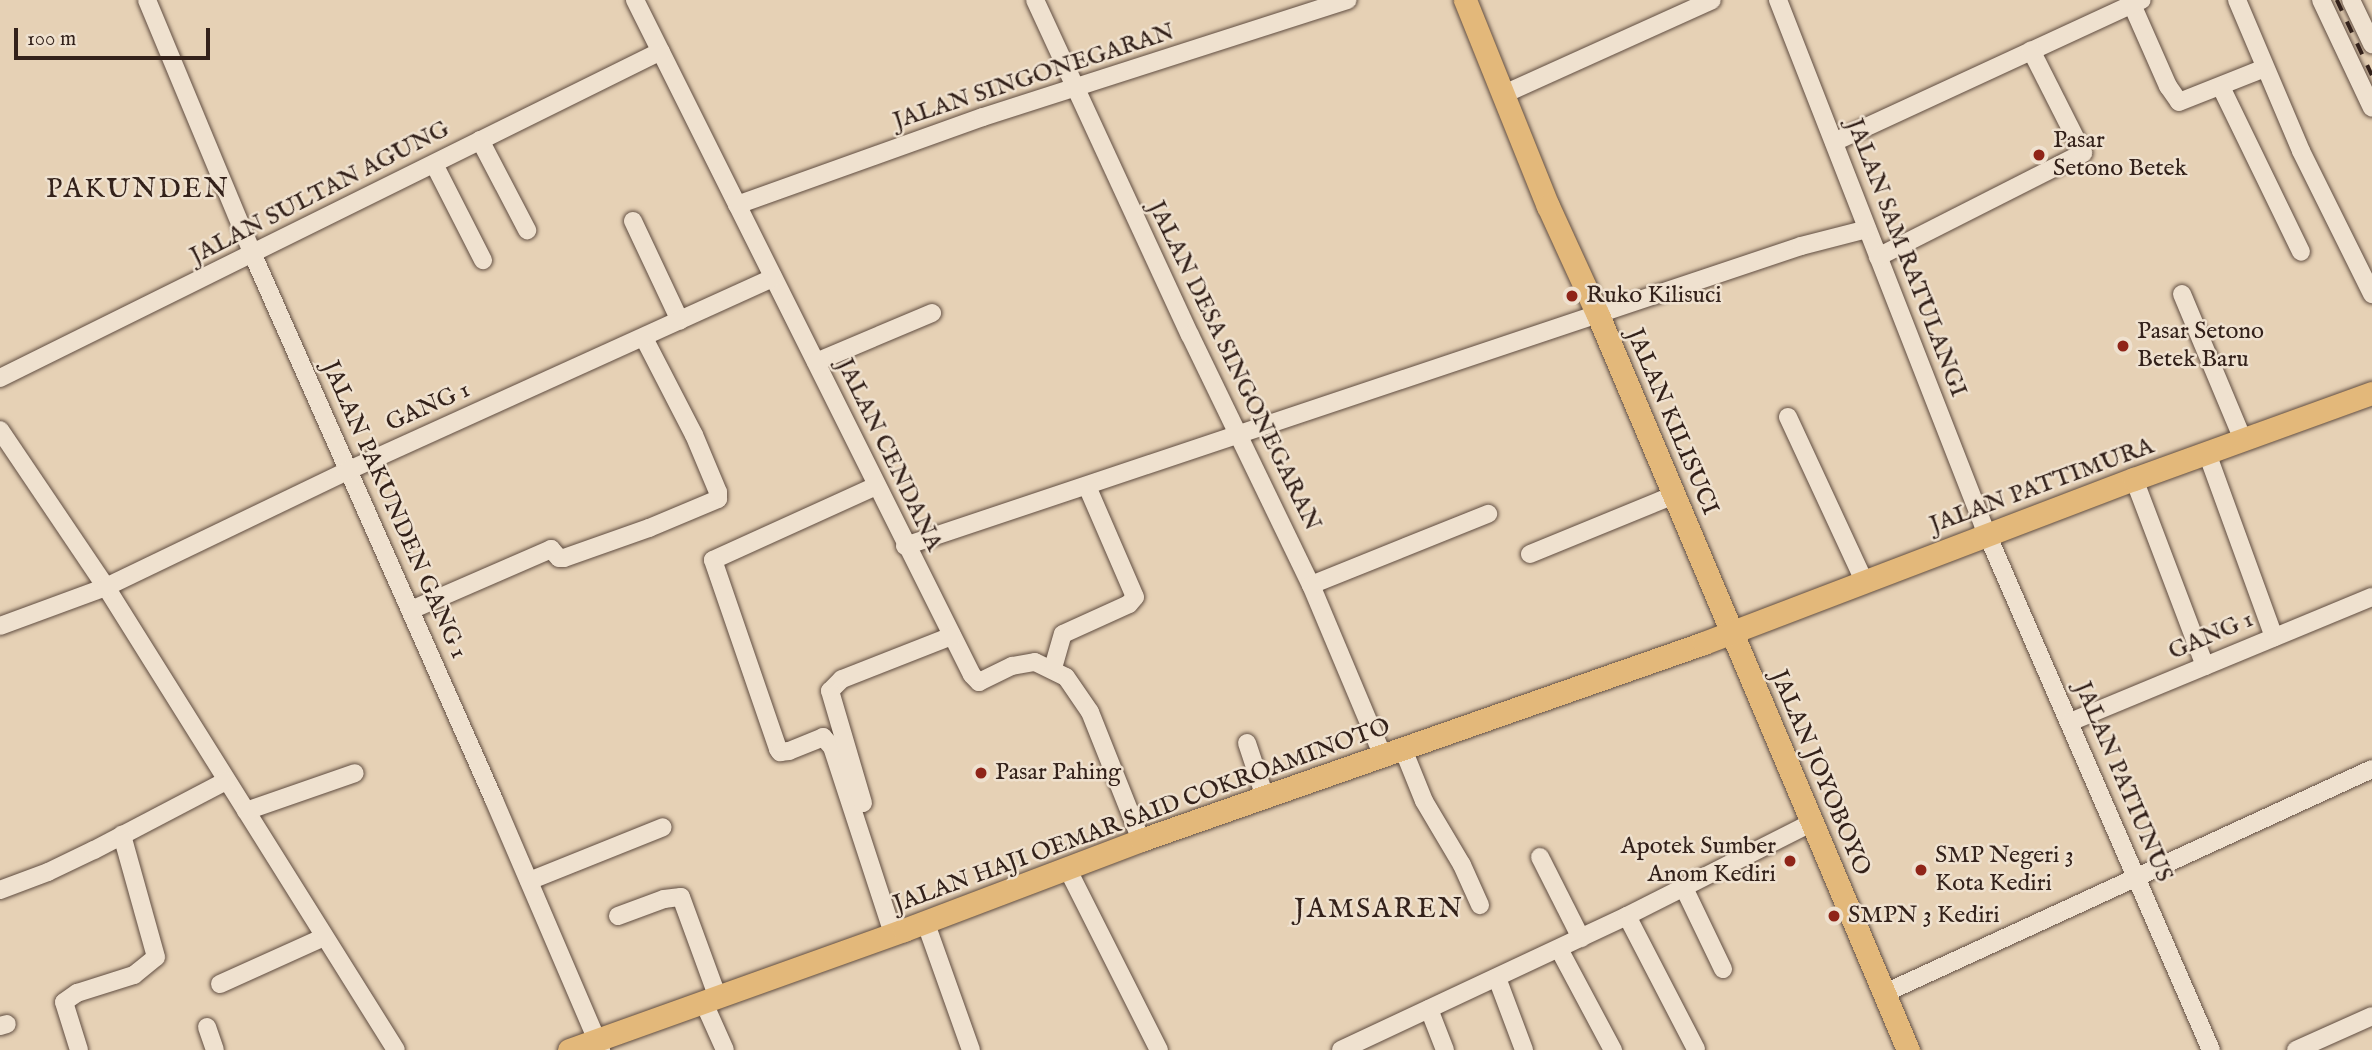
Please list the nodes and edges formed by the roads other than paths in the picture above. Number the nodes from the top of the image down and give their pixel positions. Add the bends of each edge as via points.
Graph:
1 (147, 0) edge
2 (635, 0) edge
3 (1035, 0) edge
4 (1348, 0) edge
5 (1465, 0) edge
6 (1712, 0) edge
7 (1778, 0) edge
8 (2237, 0) edge
9 (2321, 0) edge
10 (2351, 0) edge
11 (2135, 1) edge
12 (2372, 44) edge
13 (2031, 50) junction
14 (661, 51) junction
15 (2265, 68) junction
16 (1076, 86) junction
17 (2221, 87) junction
18 (1504, 93) junction
19 (2372, 108) edge
20 (481, 140) junction
21 (1834, 142) junction
22 (434, 164) junction
23 (737, 205) junction
24 (633, 221) dead end
25 (1867, 229) junction
26 (527, 230) dead end
27 (2301, 252) dead end
28 (253, 255) junction
29 (1878, 257) junction
30 (482, 261) dead end
31 (773, 278) junction
32 (2182, 294) dead end
33 (2372, 294) edge
34 (932, 313) dead end
35 (1598, 314) junction
36 (680, 321) junction
37 (644, 338) junction
38 (816, 362) junction
39 (0, 377) edge
40 (2372, 394) edge
41 (1788, 417) dead end
42 (0, 430) edge
43 (1237, 434) junction
44 (2243, 440) junction
45 (2207, 453) junction
46 (347, 471) junction
47 (2134, 479) junction
48 (876, 486) junction
49 (1087, 486) junction
50 (1674, 495) junction
51 (1489, 514) dead end
52 (1987, 534) junction
53 (905, 546) junction
54 (1530, 554) dead end
55 (1864, 581) junction
56 (1311, 584) junction
57 (106, 587) junction
58 (2372, 597) edge
59 (411, 610) junction
60 (0, 626) edge
61 (1733, 632) junction
62 (952, 636) junction
63 (2274, 637) junction
64 (2206, 666) junction
65 (1053, 668) junction
66 (2070, 722) junction
67 (1247, 743) dead end
68 (1393, 753) junction
69 (2372, 769) edge
70 (355, 773) dead end
71 (226, 780) junction
72 (1265, 797) junction
73 (246, 811) junction
74 (1811, 823) junction
75 (663, 827) dead end
76 (122, 835) junction
77 (1141, 840) junction
78 (1540, 857) dead end
79 (1067, 868) junction
80 (2137, 877) junction
81 (529, 881) junction
82 (1684, 888) junction
83 (0, 890) edge
84 (1479, 905) dead end
85 (618, 916) dead end
86 (1627, 916) junction
87 (908, 928) junction
88 (324, 937) junction
89 (1581, 938) junction
90 (1559, 949) junction
91 (1723, 969) dead end
92 (1497, 978) junction
93 (220, 984) dead end
94 (1885, 993) junction
95 (711, 1000) junction
96 (1429, 1009) junction
97 (2372, 1016) edge
98 (206, 1027) dead end
99 (599, 1045) edge
100 (1696, 1049) edge
101 (79, 1050) edge
102 (215, 1050) edge
103 (396, 1050) edge
104 (569, 1050) edge
105 (725, 1050) edge
106 (971, 1050) edge
107 (1159, 1050) edge
108 (1341, 1050) edge
109 (1445, 1050) edge
110 (1524, 1050) edge
111 (1613, 1050) edge
112 (1909, 1050) edge
113 (2211, 1050) edge
114 (2297, 1050) edge

1 - 28 street, JALAN PAKUNDEN GANG 1
2 - 14 street, JALAN CENDANA
3 - 16 street, JALAN DESA SINGONEGARAN
4 - 16 street, JALAN SINGONEGARAN
5 - 18 main road, JALAN KILISUCI
6 - 18 street
7 - 21 street, JALAN SAM RATULANGI
8 - 15 street
9 - 19 street
10 - 12 street
11 - 13 street
11 - 17 street via 2175,99 2182,102
13 - 21 street
13 - 29 street via 2083,153
14 - 20 street, JALAN SULTAN AGUNG
14 - 23 street, JALAN CENDANA
15 - 17 street
15 - 33 street
16 - 23 street, JALAN SINGONEGARAN
16 - 43 street, JALAN DESA SINGONEGARAN
17 - 27 street
18 - 35 main road, JALAN KILISUCI via 1548,206
20 - 22 street, JALAN SULTAN AGUNG
20 - 26 street
21 - 25 street, JALAN SAM RATULANGI
22 - 28 street, JALAN SULTAN AGUNG
22 - 30 street
23 - 31 street, JALAN CENDANA
24 - 36 street
25 - 29 street, JALAN SAM RATULANGI
25 - 35 street via 1801,246
28 - 39 street, JALAN SULTAN AGUNG
28 - 46 street, JALAN PAKUNDEN GANG 1
29 - 52 street, JALAN SAM RATULANGI
31 - 36 street, GANG 1
31 - 38 street, JALAN CENDANA
32 - 44 street
34 - 38 street
35 - 43 street
35 - 50 main road, JALAN KILISUCI
36 - 37 street, GANG 1
37 - 46 street, GANG 1
37 - 59 street via 694,435 718,499 564,558 551,549
38 - 48 street, JALAN CENDANA
40 - 44 main road, JALAN PATTIMURA
41 - 55 street
42 - 57 street
43 - 49 street
43 - 56 street, JALAN DESA SINGONEGARAN
44 - 45 main road, JALAN PATTIMURA
45 - 47 main road, JALAN PATTIMURA
45 - 63 street
46 - 57 street, GANG 1
46 - 59 street, JALAN PAKUNDEN GANG 1
47 - 52 main road, JALAN PATTIMURA
47 - 64 street
48 - 53 street, JALAN CENDANA
48 - 87 street via 713,560 778,749 789,751 823,737 832,747
49 - 53 street
49 - 65 street via 1135,597 1063,634
50 - 54 street
50 - 61 main road, JALAN KILISUCI
51 - 56 street
52 - 55 main road, JALAN PATTIMURA
52 - 66 street, JALAN PATIUNUS
53 - 62 street, JALAN CENDANA
55 - 61 main road, JALAN PATTIMURA
56 - 68 street, JALAN DESA SINGONEGARAN
57 - 60 street, GANG 1
57 - 71 street
58 - 63 street, GANG 1
59 - 81 street, JALAN PAKUNDEN GANG 1
61 - 68 main road, JALAN HAJI OEMAR SAID COKROAMINOTO
61 - 74 main road, JALAN JOYOBOYO
62 - 65 street, JALAN CENDANA via 979,681 1026,662
62 - 87 street via 842,679 830,691
63 - 64 street, GANG 1
64 - 66 street, GANG 1
65 - 77 street via 1084,701
66 - 80 street, JALAN PATIUNUS
67 - 72 street
68 - 72 main road, JALAN HAJI OEMAR SAID COKROAMINOTO
68 - 84 street, JALAN DESA SINGONEGARAN via 1462,865
69 - 80 street
70 - 73 street
71 - 73 street
71 - 76 street
72 - 77 main road, JALAN HAJI OEMAR SAID COKROAMINOTO
73 - 88 street
74 - 82 street
74 - 94 main road, JALAN JOYOBOYO
75 - 81 street
76 - 83 street
76 - 101 street via 156,957 134,975 77,993 64,1002
77 - 79 main road, JALAN HAJI OEMAR SAID COKROAMINOTO
78 - 89 street
79 - 87 main road, JALAN HAJI OEMAR SAID COKROAMINOTO
79 - 107 street
80 - 94 street
80 - 113 street, JALAN PATIUNUS
81 - 99 street, JALAN PAKUNDEN GANG 1
82 - 86 street
82 - 91 street
85 - 95 street via 681,897
86 - 89 street
86 - 100 street
87 - 95 main road, JALAN HAJI OEMAR SAID COKROAMINOTO
87 - 106 street
88 - 93 street
88 - 103 street
89 - 90 street
90 - 92 street
90 - 111 street
92 - 96 street
92 - 110 street
94 - 112 main road, JALAN JOYOBOYO
95 - 99 main road, JALAN HAJI OEMAR SAID COKROAMINOTO
95 - 105 street
96 - 108 street
96 - 109 street
97 - 114 street
98 - 102 street
99 - 104 main road, JALAN HAJI OEMAR SAID COKROAMINOTO

